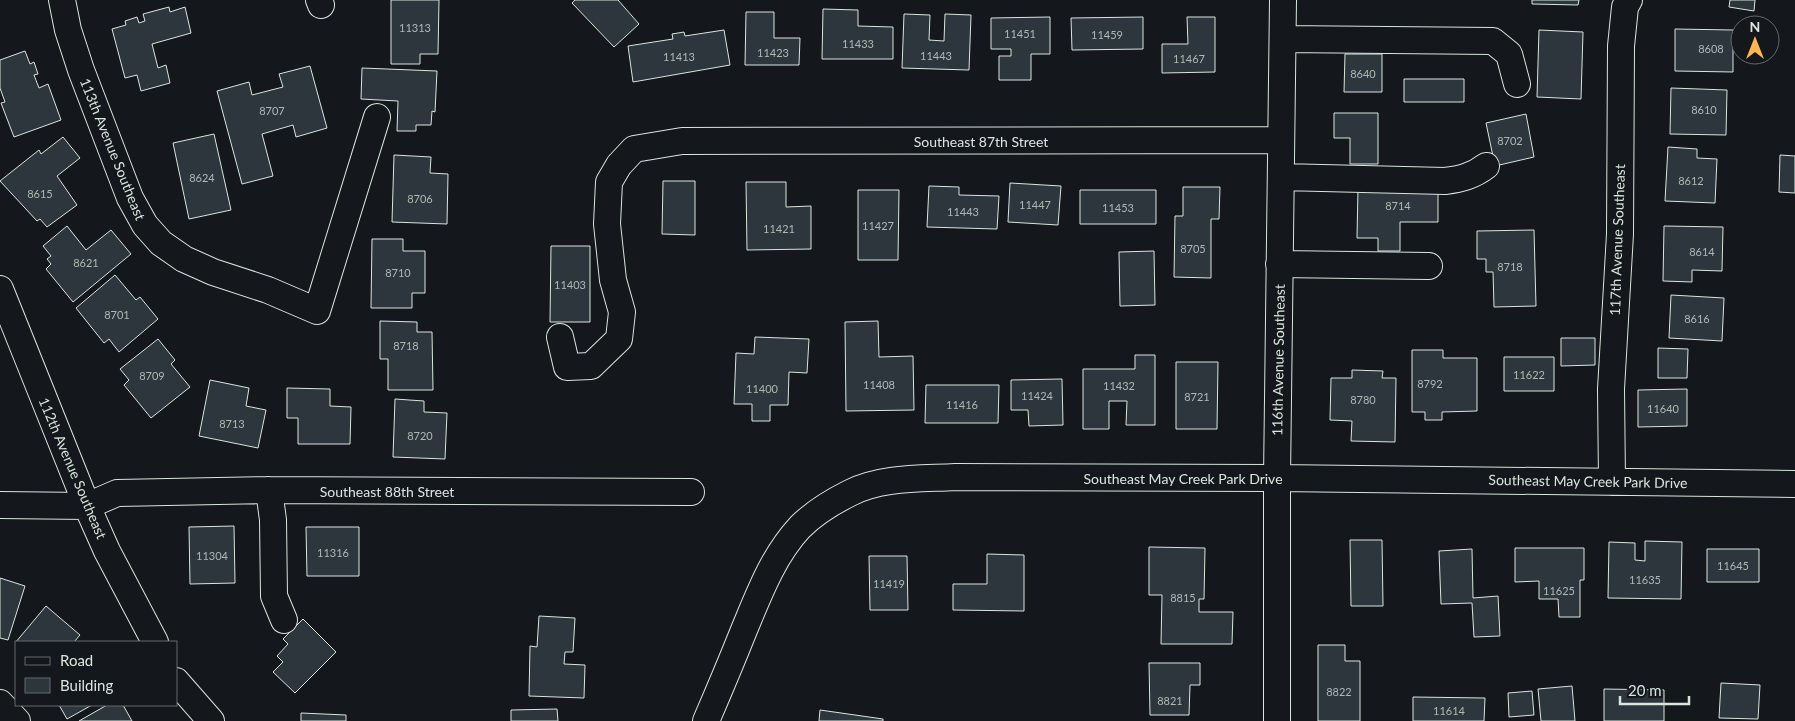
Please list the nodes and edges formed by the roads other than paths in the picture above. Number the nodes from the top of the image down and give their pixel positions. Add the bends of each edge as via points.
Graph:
1 (62, 0) edge
2 (1283, 0) edge
3 (1629, 0) edge
4 (1283, 39) junction
5 (1517, 84) dead end
6 (377, 117) dead end
7 (1281, 140) junction
8 (1486, 166) dead end
9 (1281, 177) junction
10 (1280, 264) junction
11 (1429, 266) dead end
12 (0, 289) edge
13 (560, 337) dead end
14 (1277, 478) junction
15 (1612, 482) junction
16 (1795, 484) edge
17 (269, 490) junction
18 (691, 492) dead end
19 (0, 505) edge
20 (87, 506) junction
21 (284, 620) dead end
22 (155, 641) edge
23 (178, 684) edge
24 (178, 688) edge
25 (0, 703) edge
26 (17, 721) edge
27 (190, 721) edge
28 (210, 721) edge
29 (706, 721) edge
30 (1277, 721) edge

1 - 6 street, 113th Avenue Southeast via 81,70 130,198 145,225 161,243 184,260 317,311
2 - 4 street, 116th Avenue Southeast
3 - 15 street, 117th Avenue Southeast via 1621,46 1620,234 1611,389
4 - 5 street via 1493,41 1509,54
4 - 7 street, 116th Avenue Southeast
7 - 9 street, 116th Avenue Southeast
7 - 13 street, Southeast 87th Street via 682,141 634,149 609,182 607,224 613,280 622,312 619,339 591,366 567,367
8 - 9 street via 1462,179 1445,181
9 - 10 street, 116th Avenue Southeast
10 - 11 street
10 - 14 street, 116th Avenue Southeast
12 - 20 street, 112th Avenue Southeast
14 - 15 street, Southeast May Creek Park Drive
14 - 29 street, Southeast May Creek Park Drive via 955,477 888,482 851,492 801,527 780,553 762,586
14 - 30 street, 116th Avenue Southeast
15 - 16 street, Southeast May Creek Park Drive
17 - 18 street, Southeast 88th Street
17 - 20 street, Southeast 88th Street via 117,493
17 - 21 street via 273,520 274,596
19 - 20 street
20 - 22 street, 112th Avenue Southeast
23 - 28 street
24 - 27 street
25 - 26 street

